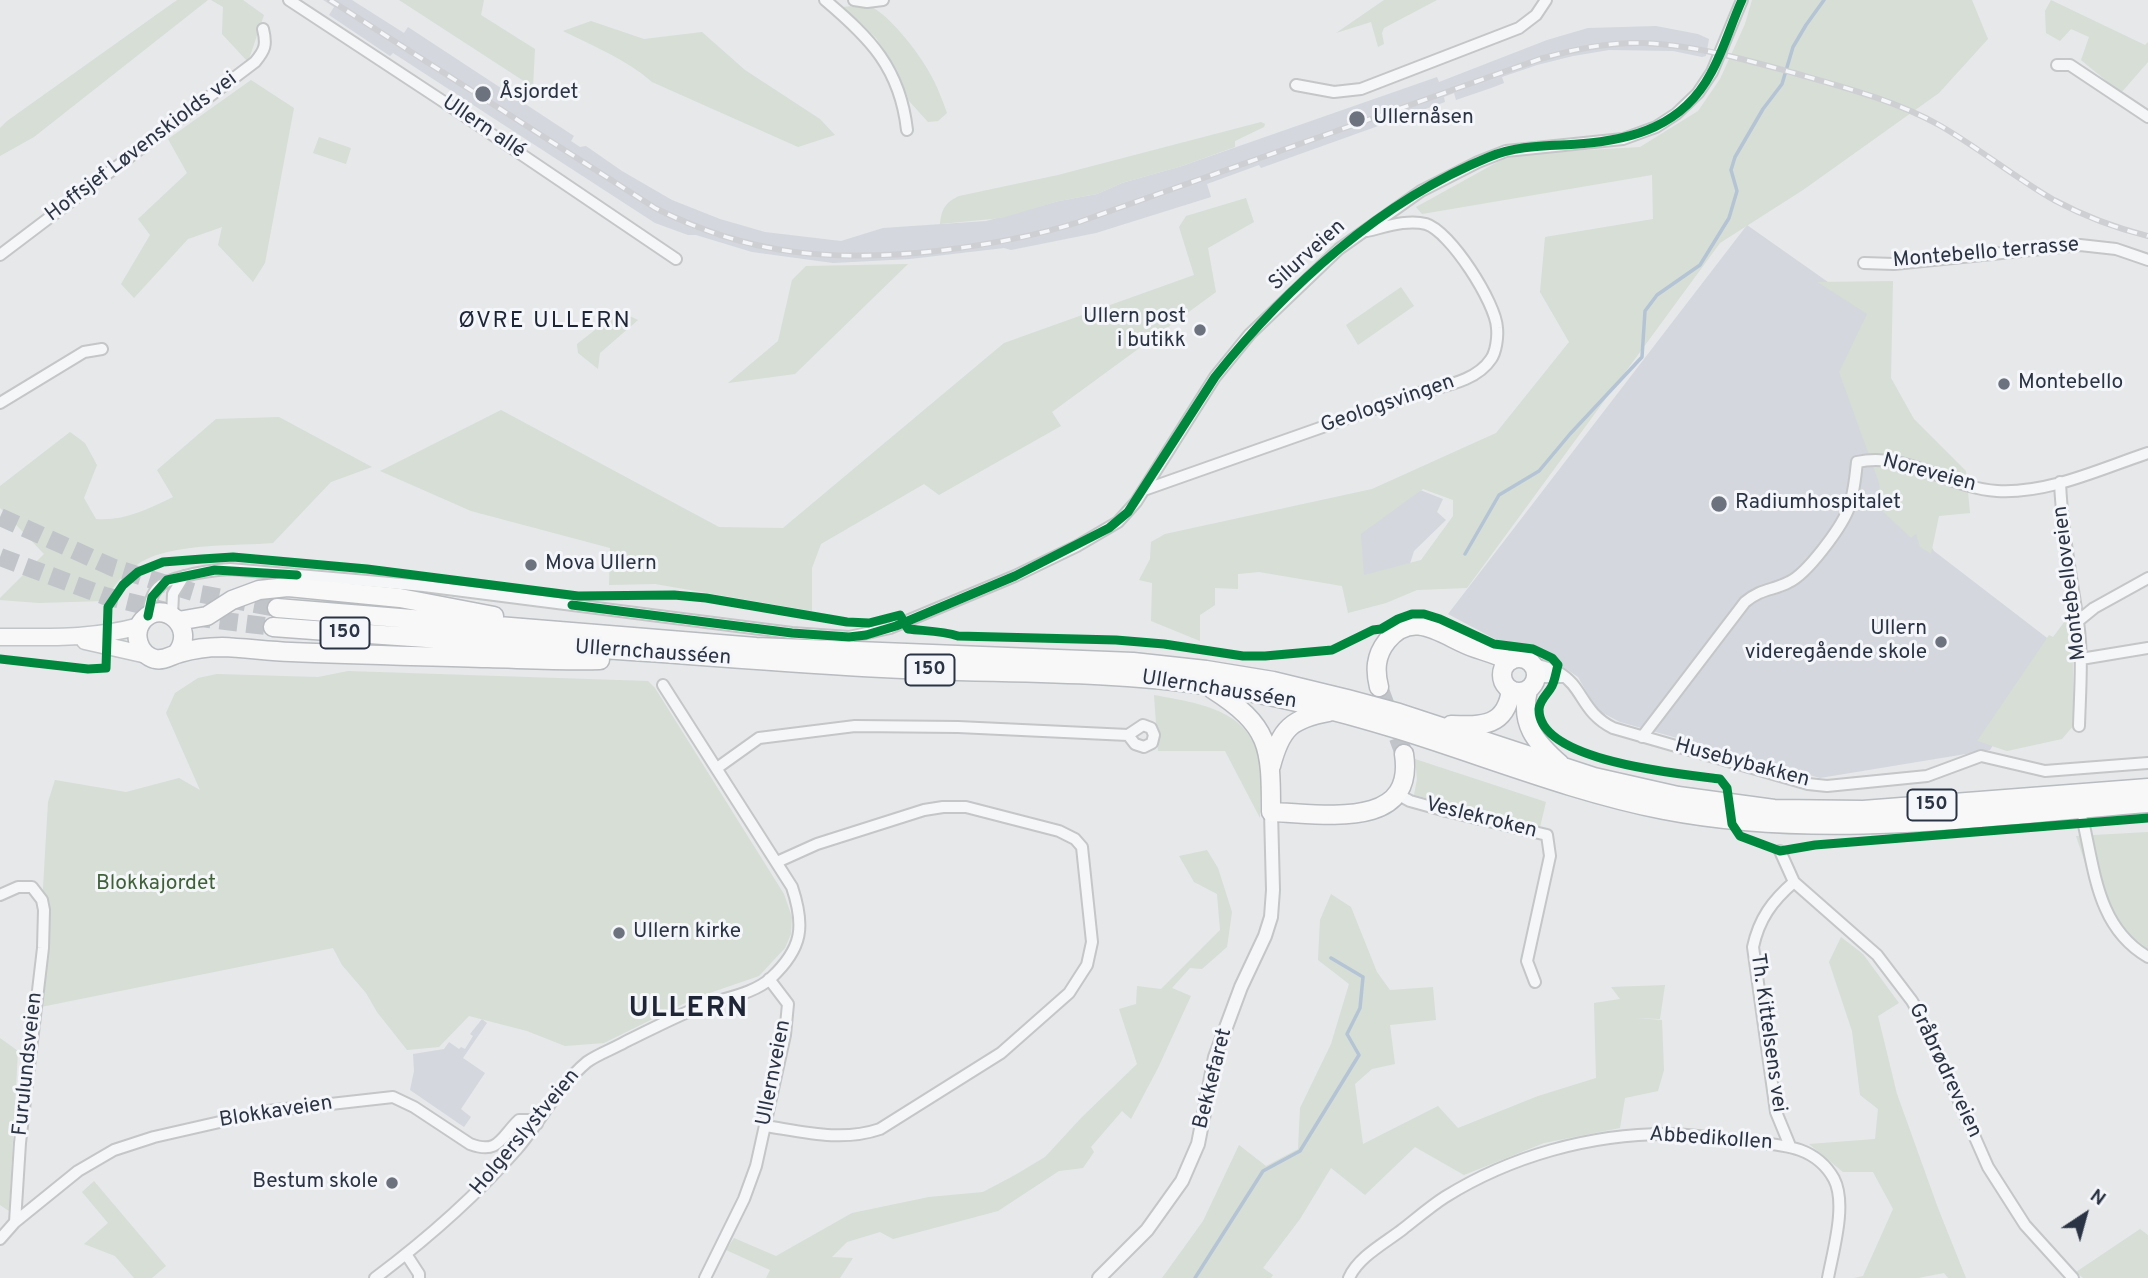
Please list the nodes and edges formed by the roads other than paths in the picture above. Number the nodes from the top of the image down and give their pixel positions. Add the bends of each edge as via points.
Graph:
1 (289, 0) edge
2 (825, 0) edge
3 (854, 0) edge
4 (883, 0) edge
5 (1546, 0) edge
6 (1742, 0) edge
7 (263, 29) dead end
8 (2057, 65) dead end
9 (1296, 85) dead end
10 (2148, 117) edge
11 (906, 130) dead end
12 (1361, 232) junction
13 (0, 255) edge
14 (676, 260) dead end
15 (2148, 260) edge
16 (1864, 262) dead end
17 (102, 349) dead end
18 (0, 403) edge
19 (2148, 453) edge
20 (2060, 482) junction
21 (1144, 490) junction
22 (184, 576) junction
23 (2148, 578) edge
24 (277, 608) tunnel mouth
25 (175, 618) junction
26 (144, 621) junction
27 (2078, 621) junction
28 (274, 627) tunnel mouth
29 (569, 632) junction
30 (0, 637) edge
31 (73, 638) junction
32 (2148, 648) edge
33 (177, 653) junction
34 (147, 655) junction
35 (701, 658) junction
36 (2081, 659) junction
37 (1519, 676) junction
38 (1565, 677) junction
39 (663, 685) dead end
40 (1206, 685) junction
41 (1379, 687) tunnel mouth
42 (1334, 711) junction
43 (1435, 725) junction
44 (2080, 726) dead end
45 (1128, 735) dead end
46 (1642, 737) junction
47 (1404, 754) tunnel mouth
48 (2148, 763) edge
49 (1271, 766) junction
50 (717, 768) junction
51 (1566, 768) junction
52 (2148, 788) edge
53 (1397, 794) junction
54 (2148, 803) edge
55 (1272, 812) junction
56 (2083, 821) dead end
57 (1780, 851) dead end
58 (777, 862) junction
59 (1794, 882) junction
60 (0, 895) edge
61 (2148, 957) edge
62 (769, 979) junction
63 (1535, 982) dead end
64 (537, 1124) junction
65 (766, 1126) junction
66 (1790, 1146) junction
67 (15, 1222) junction
68 (0, 1239) edge
69 (406, 1254) junction
70 (375, 1278) edge
71 (419, 1278) edge
72 (705, 1278) edge
73 (1099, 1278) edge
74 (1349, 1278) edge
75 (1828, 1278) edge
76 (2073, 1278) edge

1 - 14 street, Ullern allé
2 - 11 street via 866,36 885,62 900,92
3 - 4 street
5 - 9 street via 1519,28 1373,85 1352,92
6 - 12 street, Silurveien via 1712,72 1684,108 1666,121 1623,139 1515,149 1491,156 1421,191
7 - 13 street, Hoffsjef Løvenskiolds vei via 265,50 255,62
8 - 10 street via 2070,65
12 - 21 street, Silurveien via 1296,289 1237,350
12 - 21 street, Geologsvingen via 1423,223 1449,239 1492,310 1497,327 1490,359 1463,380
15 - 16 street, Montebello terrasse via 2116,249 2080,245 1894,264
17 - 18 street via 84,352
19 - 20 street, Noreveien
20 - 27 street, Montebelloveien via 2061,520
20 - 46 street, Noreveien via 2023,491 1996,491 1895,461 1857,462 1848,510 1811,564 1789,582 1764,589 1745,602
21 - 22 street, Silurveien via 1118,522 1055,557 896,626 849,637 320,576 230,569
22 - 25 street via 172,600
22 - 26 street, Silurveien via 161,584
23 - 27 street
24 - 29 highway, Ullernchausséen / 150
25 - 26 highway via 160,613
25 - 29 highway via 206,616 259,590 299,587 400,598
25 - 33 highway via 184,634
26 - 31 main road via 115,632
26 - 34 highway via 138,632 139,645
27 - 36 street, Montebelloveien
28 - 35 highway, Ullernchausséen / 150
29 - 43 highway, Ullernchausséen / 150 via 756,647 1156,664 1273,681
30 - 31 main road
31 - 34 main road
32 - 36 street
33 - 34 highway via 165,659
33 - 35 highway via 218,647 550,659
35 - 40 highway, Ullernchausséen / 150 via 1107,676
36 - 44 street, Montebelloveien
37 - 38 street
37 - 38 street via 1557,670
37 - 41 highway via 1432,628 1407,627 1394,634 1381,651 1376,666
37 - 43 highway, 150 via 1507,708 1492,722
37 - 51 highway via 1528,727
38 - 46 street, Husebybakken via 1598,719
39 - 50 street
40 - 42 highway, Ullernchausséen / 150
40 - 49 highway, 150 via 1254,722
42 - 49 highway, 150 via 1289,726
42 - 54 highway, Ullernchausséen / 150 via 1621,800 1768,824 1877,825
43 - 51 highway, Ullernchausséen / 150
45 - 50 street via 855,726 759,738
46 - 48 street, Husebybakken via 1817,785 1927,776 1981,756 2045,771
47 - 53 highway via 1405,777
49 - 55 highway, 150
50 - 58 street
51 - 52 highway, Ullernchausséen / 150 via 1678,796 1806,811
53 - 55 highway, Veslekroken via 1381,807 1357,813
53 - 63 street, Veslekroken via 1547,835 1550,856 1527,961
55 - 73 street, Bekkefaret via 1270,917 1215,1058 1198,1144 1182,1181 1147,1230
56 - 61 street via 2110,921 2125,941
57 - 59 street
58 - 62 street via 800,911 799,935 790,956
58 - 65 street via 817,844 924,810 966,807 1075,839 1085,863 1092,942 1087,965 1055,1006 1001,1053 880,1129 828,1136
59 - 66 street, Th. Kittelsens vei via 1767,910 1753,947 1776,1112
59 - 76 street, Gråbrødreveien via 1877,955 1912,1001 1988,1167 2025,1226
60 - 67 street, Furulundsveien via 32,887 44,909
62 - 64 street, Holgerslystveien via 751,990 700,1006 590,1060
62 - 65 street, Ullernveien via 788,1004
64 - 67 street, Blokkaveien via 519,1120 499,1143 480,1148 393,1097 268,1111 114,1150 78,1171
64 - 69 street, Holgerslystveien via 472,1199
65 - 72 street, Ullernveien via 751,1182
66 - 74 street, Abbedikollen via 1669,1134 1609,1137 1543,1153 1491,1171 1444,1198 1361,1261
66 - 75 street, Abbedikollen via 1817,1157 1835,1180 1839,1213
67 - 68 street
69 - 70 street, Holgerslystveien
69 - 71 street

